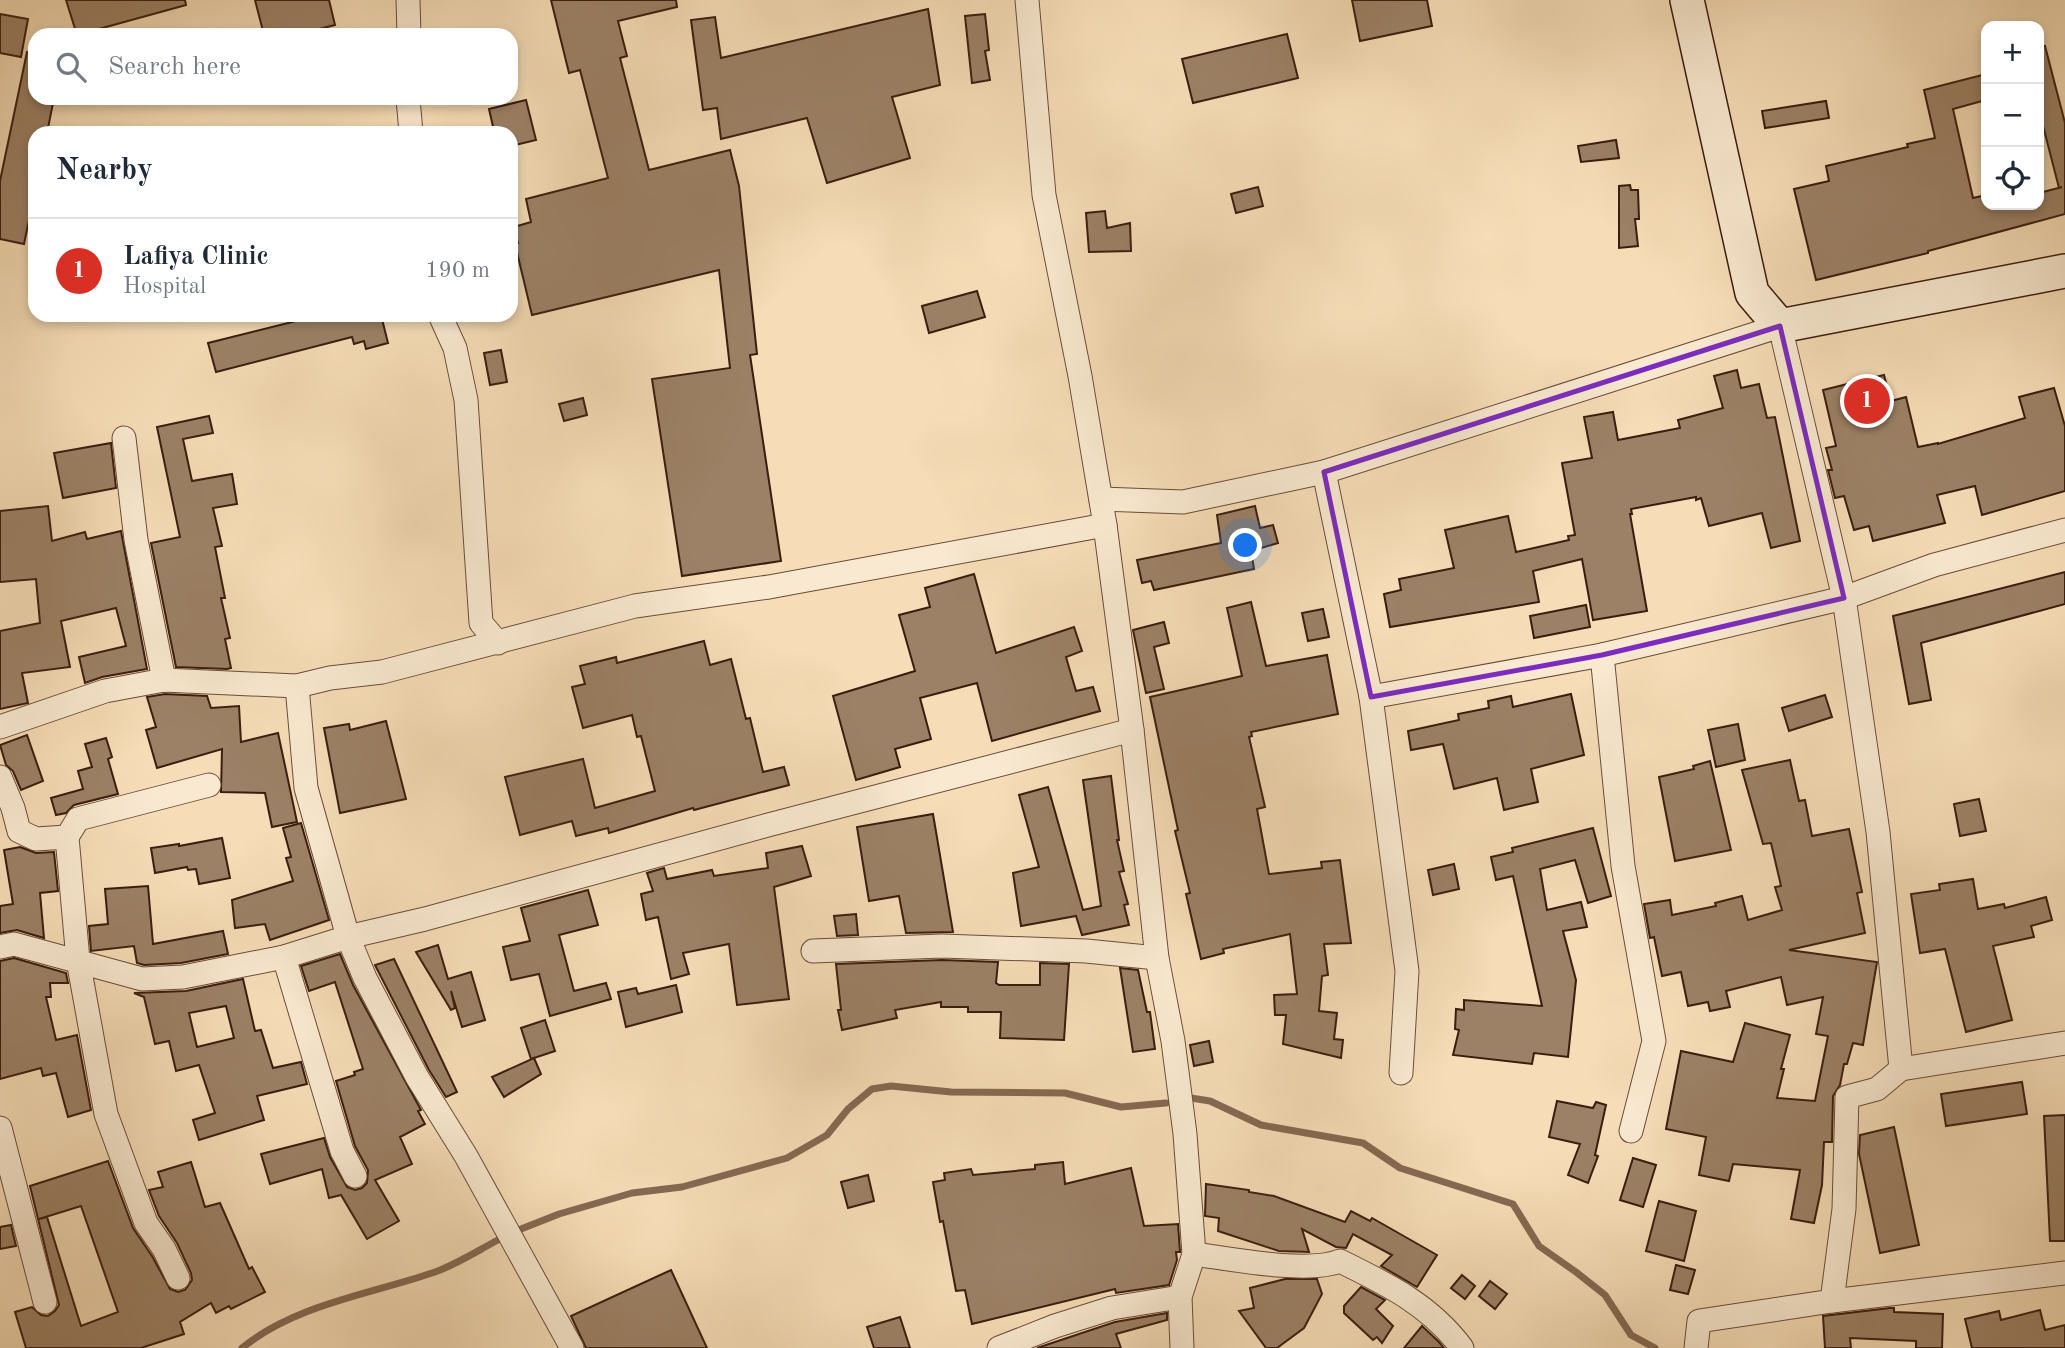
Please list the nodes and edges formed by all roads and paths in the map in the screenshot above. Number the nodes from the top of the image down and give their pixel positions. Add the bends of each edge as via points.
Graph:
1 (408, 0) edge
2 (1027, 0) edge
3 (1688, 0) edge
4 (409, 28) edge
5 (409, 105) edge
6 (410, 126) edge
7 (2065, 271) edge
8 (443, 322) edge
9 (1780, 326) junction
10 (124, 438) dead end
11 (1324, 472) junction
12 (1101, 499) junction
13 (1105, 525) junction
14 (2065, 530) edge
15 (1844, 598) junction
16 (481, 623) junction
17 (498, 643) junction
18 (446, 654) junction
19 (1602, 655) junction
20 (164, 680) junction
21 (297, 686) junction
22 (1371, 697) junction
23 (0, 727) edge
24 (1132, 730) junction
25 (0, 778) edge
26 (209, 785) dead end
27 (67, 837) junction
28 (348, 937) junction
29 (0, 947) edge
30 (813, 951) dead end
31 (284, 957) junction
32 (1157, 958) junction
33 (78, 960) junction
34 (2065, 1043) edge
35 (1900, 1069) junction
36 (1401, 1073) dead end
37 (1631, 1131) dead end
38 (1, 1135) edge
39 (355, 1175) dead end
40 (1194, 1255) junction
41 (2065, 1273) edge
42 (178, 1278) dead end
43 (1181, 1297) junction
44 (1832, 1301) junction
45 (45, 1302) dead end
46 (572, 1348) edge
47 (999, 1348) edge
48 (1182, 1348) edge
49 (1462, 1348) edge
50 (1696, 1348) edge

1 - 4 street
2 - 12 street via 1044,195
3 - 9 street via 1752,293
5 - 6 street
7 - 9 street
8 - 16 street via 455,348 466,400
9 - 11 street
9 - 15 street
10 - 20 street via 136,540
11 - 12 street via 1184,502
11 - 22 street
12 - 13 street
13 - 17 street via 769,587 635,606
13 - 24 street
14 - 15 street via 1934,565
15 - 19 street
15 - 35 street via 1878,832
16 - 17 street
16 - 18 street
17 - 18 street
18 - 21 street via 382,672
19 - 22 street
19 - 37 street via 1623,866 1654,1041
20 - 21 street
20 - 23 street via 105,691
21 - 28 street via 306,788
22 - 36 street via 1407,971
24 - 28 street
24 - 32 street
25 - 27 street via 19,831 36,839
26 - 27 street via 78,819
27 - 33 street
28 - 31 street
28 - 46 street via 417,1077
29 - 33 street via 14,944
30 - 32 street via 942,946
31 - 33 street via 183,977 142,979
31 - 39 street via 342,1151
32 - 40 street via 1185,1134
33 - 42 street via 114,1140 146,1223
34 - 35 street
35 - 44 street via 1877,1089 1847,1097 1844,1209
38 - 45 street
40 - 43 street
40 - 49 street via 1327,1267 1340,1261 1384,1282 1434,1315
41 - 44 street
43 - 47 street via 1112,1308
43 - 48 street
44 - 50 street via 1699,1321

